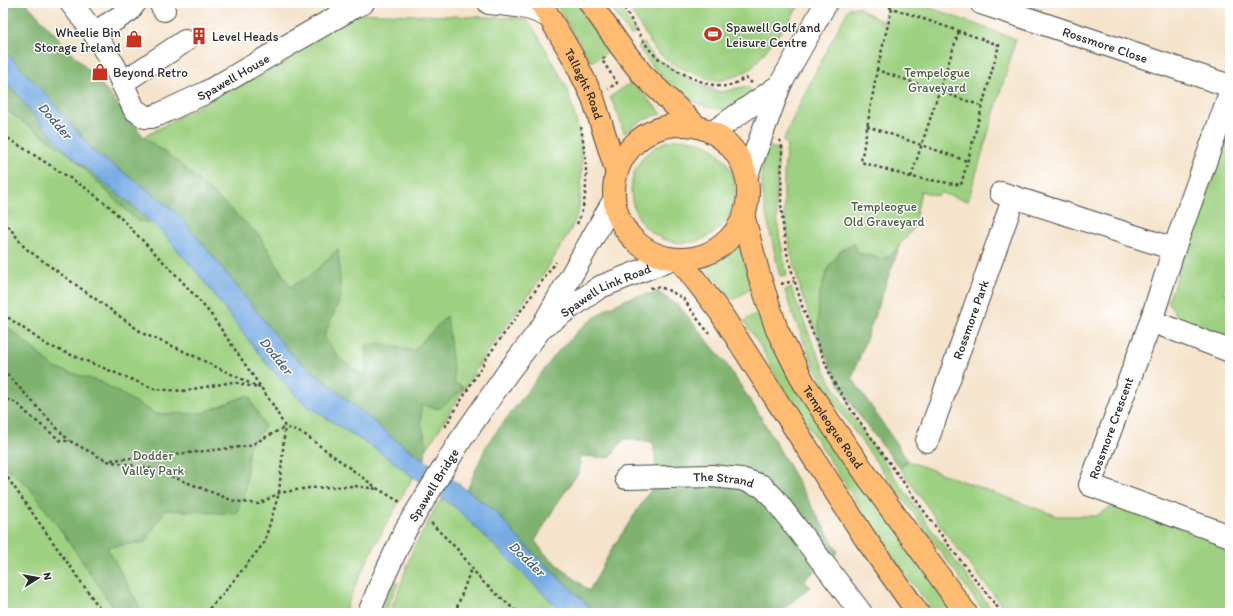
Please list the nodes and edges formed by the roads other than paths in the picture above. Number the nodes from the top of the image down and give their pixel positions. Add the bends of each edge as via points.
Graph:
1 (71, 3) edge
2 (363, 3) edge
3 (590, 3) edge
4 (826, 3) edge
5 (981, 3) edge
6 (504, 4) edge
7 (132, 7) edge
8 (545, 10) edge
9 (94, 33) junction
10 (185, 41) dead end
11 (122, 83) junction
12 (780, 85) junction
13 (1230, 86) edge
14 (1230, 93) edge
15 (704, 129) junction
16 (616, 170) junction
17 (747, 175) junction
18 (614, 200) junction
19 (744, 218) junction
20 (1174, 249) junction
21 (676, 260) junction
22 (1151, 321) junction
23 (542, 327) junction
24 (1230, 351) edge
25 (452, 435) joint
26 (927, 442) dead end
27 (626, 478) dead end
28 (1230, 536) edge
29 (369, 613) edge
30 (861, 613) edge
31 (918, 613) edge
32 (966, 613) edge

1 - 9 street
2 - 11 street, Spawell House via 207,92 151,117 145,117 134,109
3 - 15 main road via 643,75
4 - 12 street
5 - 13 street, Rossmore Close
6 - 8 street
7 - 9 street
8 - 16 main road, Tallaght Road via 573,57 593,98
9 - 11 street
10 - 11 street
12 - 15 street
12 - 17 street
14 - 20 street, Rossmore Crescent
15 - 16 main road via 676,124 657,129 640,138
15 - 17 main road via 731,146 740,158
16 - 18 main road
17 - 19 main road via 749,197
18 - 21 main road via 626,232 654,254
18 - 23 street, Spawell Link Road
19 - 21 main road via 734,236 719,249 700,257
19 - 32 main road, Templeogue Road via 777,330 804,383
20 - 22 street, Rossmore Crescent
20 - 26 street, Rossmore Park via 1008,195
21 - 23 street, Spawell Link Road via 600,287
21 - 31 main road via 720,312 865,538
22 - 24 street
22 - 28 street, Rossmore Crescent via 1090,485
23 - 25 street, Spawell Link Road via 508,372
25 - 29 street, Spawell Bridge, bridge
27 - 30 street, The Strand via 712,476 741,479 762,486

